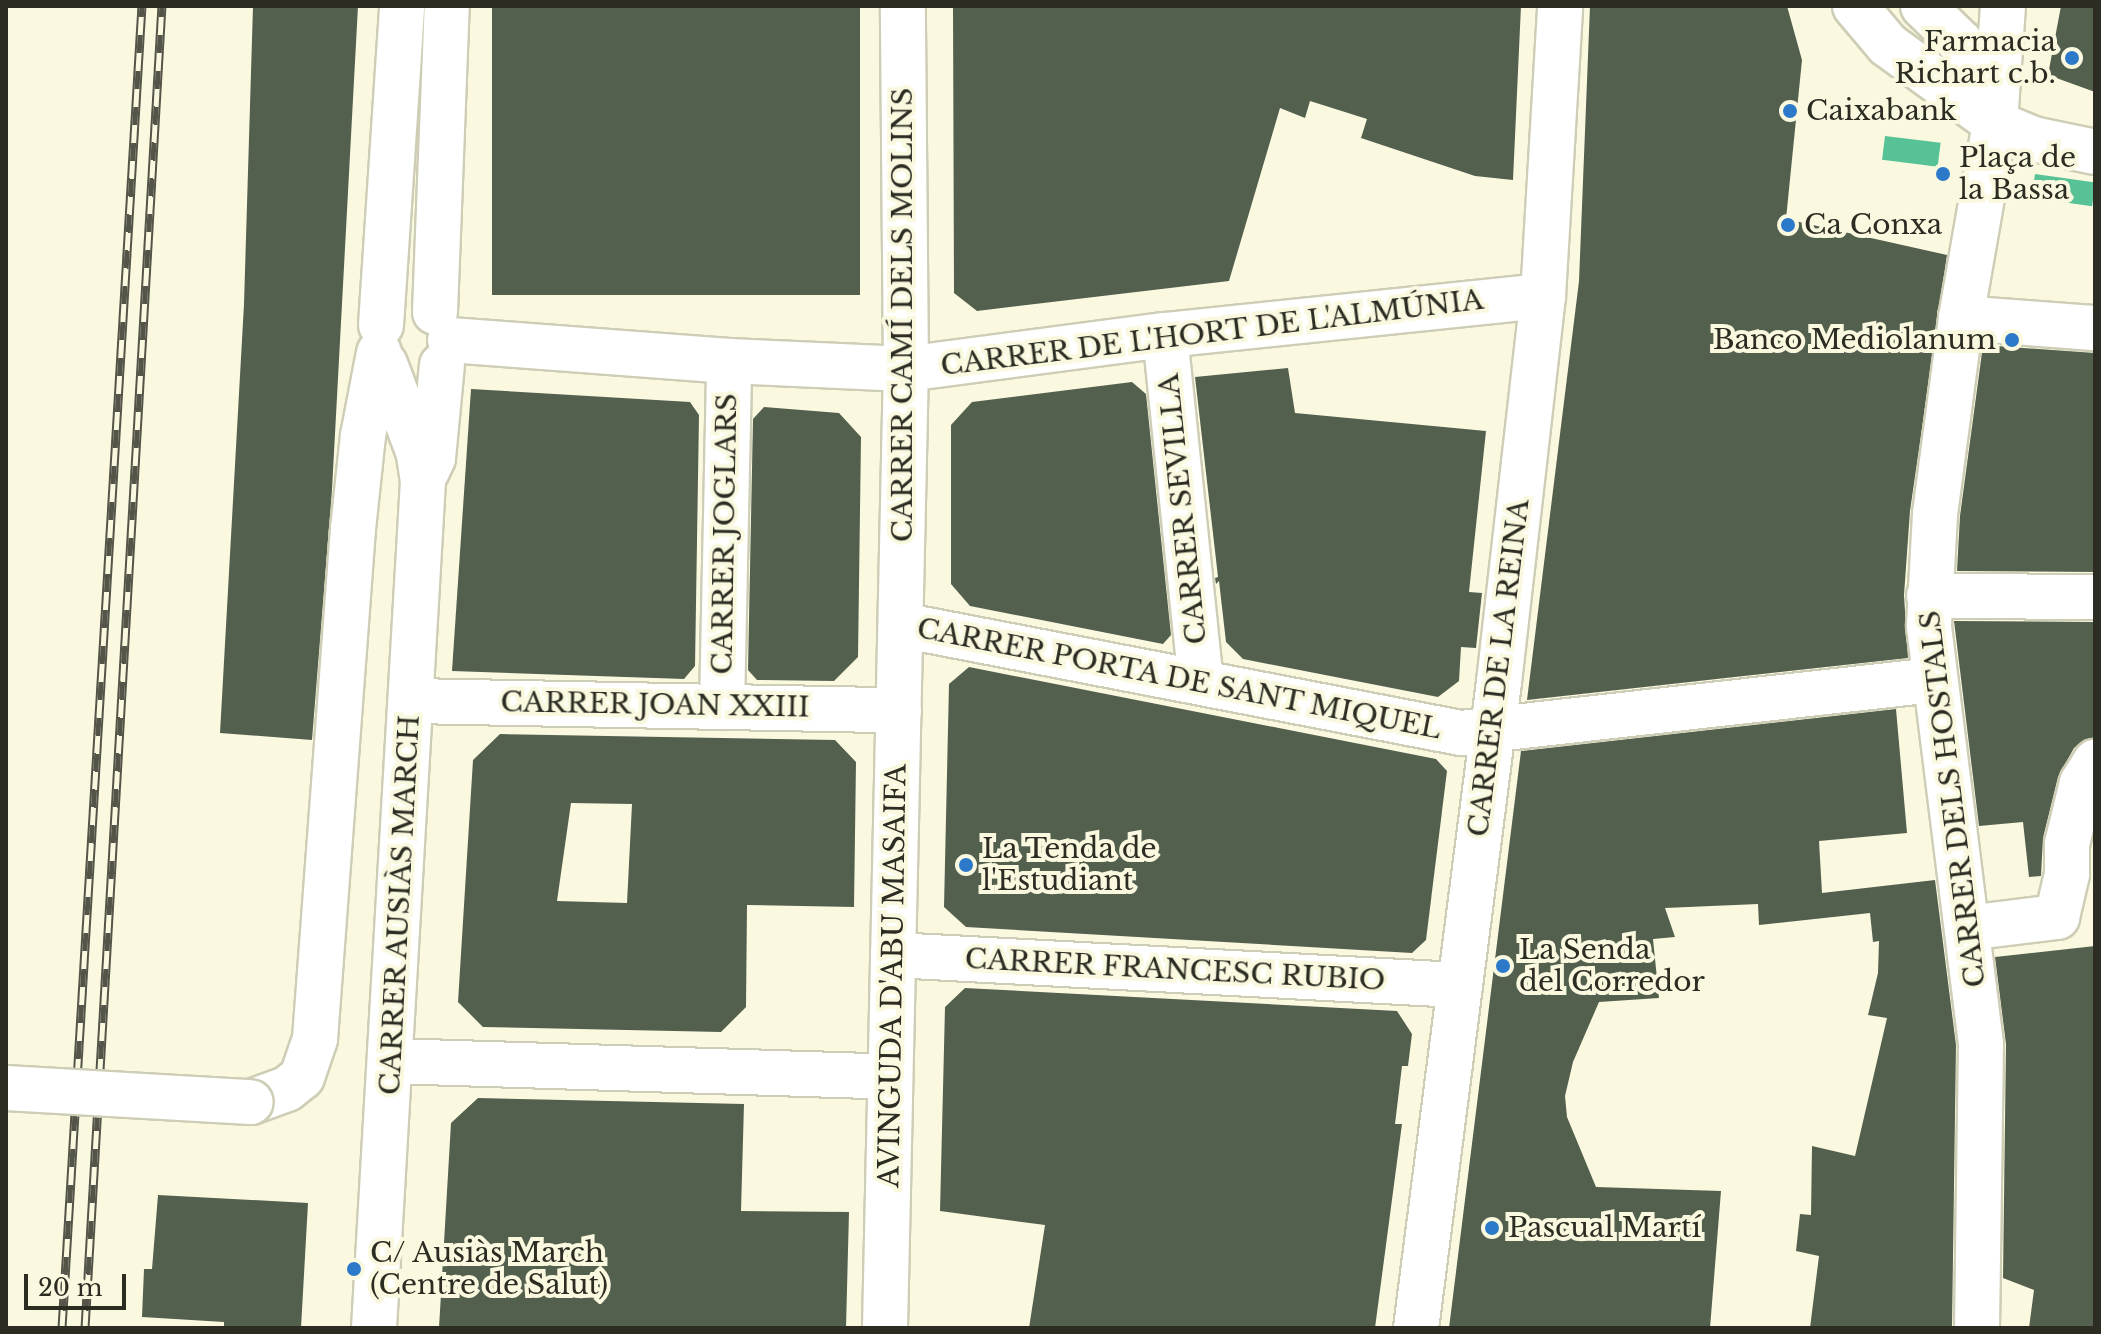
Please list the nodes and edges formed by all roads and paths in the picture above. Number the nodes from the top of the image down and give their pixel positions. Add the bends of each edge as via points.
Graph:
1 (402, 6) edge
2 (447, 6) edge
3 (903, 6) edge
4 (1560, 6) edge
5 (1855, 6) edge
6 (1923, 6) edge
7 (2003, 6) edge
8 (1996, 108) junction
9 (2095, 152) edge
10 (1543, 296) junction
11 (1961, 318) junction
12 (2095, 328) edge
13 (1165, 335) junction
14 (442, 339) junction
15 (382, 347) junction
16 (729, 361) junction
17 (906, 369) junction
18 (423, 481) junction
19 (1929, 596) junction
20 (2095, 597) edge
21 (901, 625) junction
22 (1933, 680) junction
23 (1201, 682) junction
24 (412, 701) junction
25 (722, 707) junction
26 (899, 710) junction
27 (1493, 728) junction
28 (2095, 762) edge
29 (1967, 928) junction
30 (893, 955) junction
31 (1458, 985) junction
32 (392, 1061) junction
33 (890, 1077) junction
34 (6, 1088) edge
35 (374, 1328) edge
36 (885, 1328) edge
37 (1416, 1328) edge
38 (1977, 1328) edge

1 - 15 street, CARRER AUSIÀS MARCH
2 - 14 street, CARRER AUSIÀS MARCH
3 - 17 street, CARRER CAMÍ DELS MOLINS
4 - 10 street, CARRER DE LA REINA
5 - 8 street via 1888,45
6 - 8 street via 1960,42
7 - 8 street
8 - 9 street via 2033,139
8 - 11 street, CARRER DELS HOSTALS
10 - 13 street, CARRER DE L'HORT DE L'ALMÚNIA
10 - 27 street, CARRER DE LA REINA
11 - 12 street
11 - 19 street, CARRER DELS HOSTALS
13 - 17 street, CARRER DE L'HORT DE L'ALMÚNIA
13 - 23 street, CARRER SEVILLA
14 - 15 street via 424,377 402,376
14 - 15 street via 411,305 389,315
14 - 16 street, CARRER DE L'HORT DE L'ALMÚNIA
14 - 18 street, CARRER AUSIÀS MARCH via 433,458
15 - 18 street, CARRER AUSIÀS MARCH
15 - 34 street, CARRER AUSIÀS MARCH, bridge via 363,436 315,1039 302,1077 287,1089 251,1102
16 - 17 street, CARRER DE L'HORT DE L'ALMÚNIA
16 - 25 street, CARRER JOGLARS
17 - 21 street, CARRER CAMÍ DELS MOLINS
18 - 24 street, CARRER AUSIÀS MARCH
19 - 20 street
19 - 22 street, CARRER DELS HOSTALS
21 - 23 street, CARRER PORTA DE SANT MIQUEL
21 - 26 street, AVINGUDA D'ABU MASAIFA
22 - 27 street, CARRER PORTA DE SANT MIQUEL
22 - 29 street, CARRER DELS HOSTALS
23 - 27 street, CARRER PORTA DE SANT MIQUEL via 1461,733
24 - 25 street, CARRER JOAN XXIII
24 - 32 street, CARRER AUSIÀS MARCH
25 - 26 street, CARRER JOAN XXIII
26 - 30 street, AVINGUDA D'ABU MASAIFA
27 - 31 street, CARRER DE LA REINA
28 - 29 street via 2082,783 2067,844 2067,874 2057,917
29 - 38 street, CARRER DELS HOSTALS via 1981,1044
30 - 31 street, CARRER FRANCESC RUBIO
30 - 33 street, AVINGUDA D'ABU MASAIFA
31 - 37 street, CARRER DE LA REINA
32 - 33 street
32 - 35 street, CARRER AUSIÀS MARCH
33 - 36 street, AVINGUDA D'ABU MASAIFA

